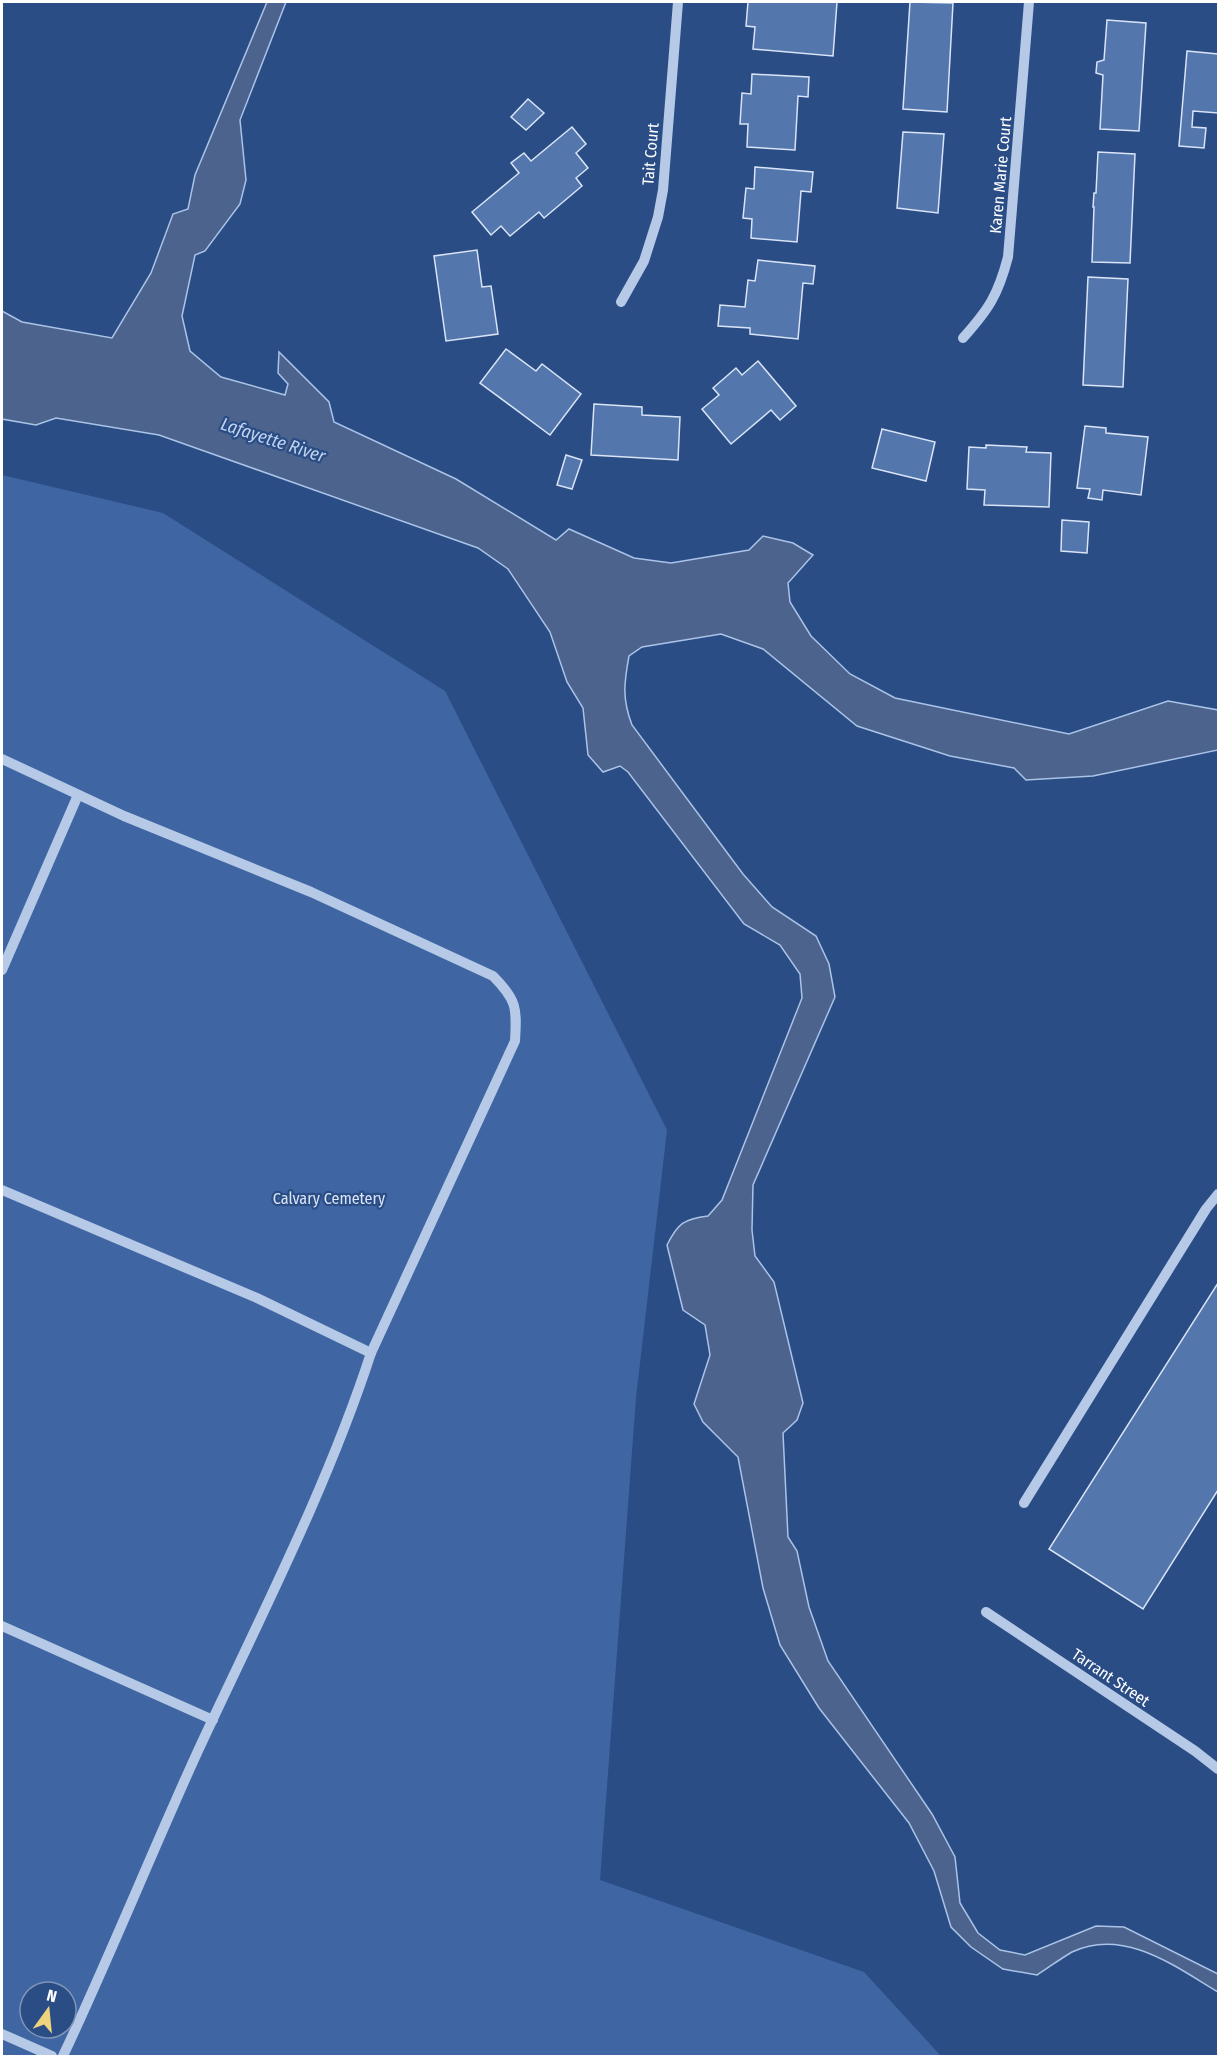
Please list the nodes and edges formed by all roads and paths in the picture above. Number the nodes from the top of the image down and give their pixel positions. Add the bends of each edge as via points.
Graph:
1 (678, 2) edge
2 (1029, 2) edge
3 (621, 302) dead end
4 (963, 338) dead end
5 (2, 759) edge
6 (78, 795) junction
7 (2, 970) edge
8 (2, 1190) edge
9 (1218, 1194) edge
10 (371, 1353) junction
11 (1024, 1503) dead end
12 (986, 1612) dead end
13 (2, 1626) edge
14 (213, 1720) junction
15 (1218, 1769) edge
16 (2, 2034) edge
17 (52, 2056) edge
18 (63, 2056) edge

1 - 3 street, Tait Court via 658,217 644,261
2 - 4 street, Karen Marie Court via 1008,257 1001,284 986,313
5 - 6 street
6 - 7 street
6 - 10 street via 311,892 493,976 508,992 516,1012 515,1041
8 - 10 street via 257,1298
9 - 11 street
10 - 14 street via 354,1405 295,1546
12 - 15 street, Tarrant Street
13 - 14 street
14 - 18 street
16 - 17 street

